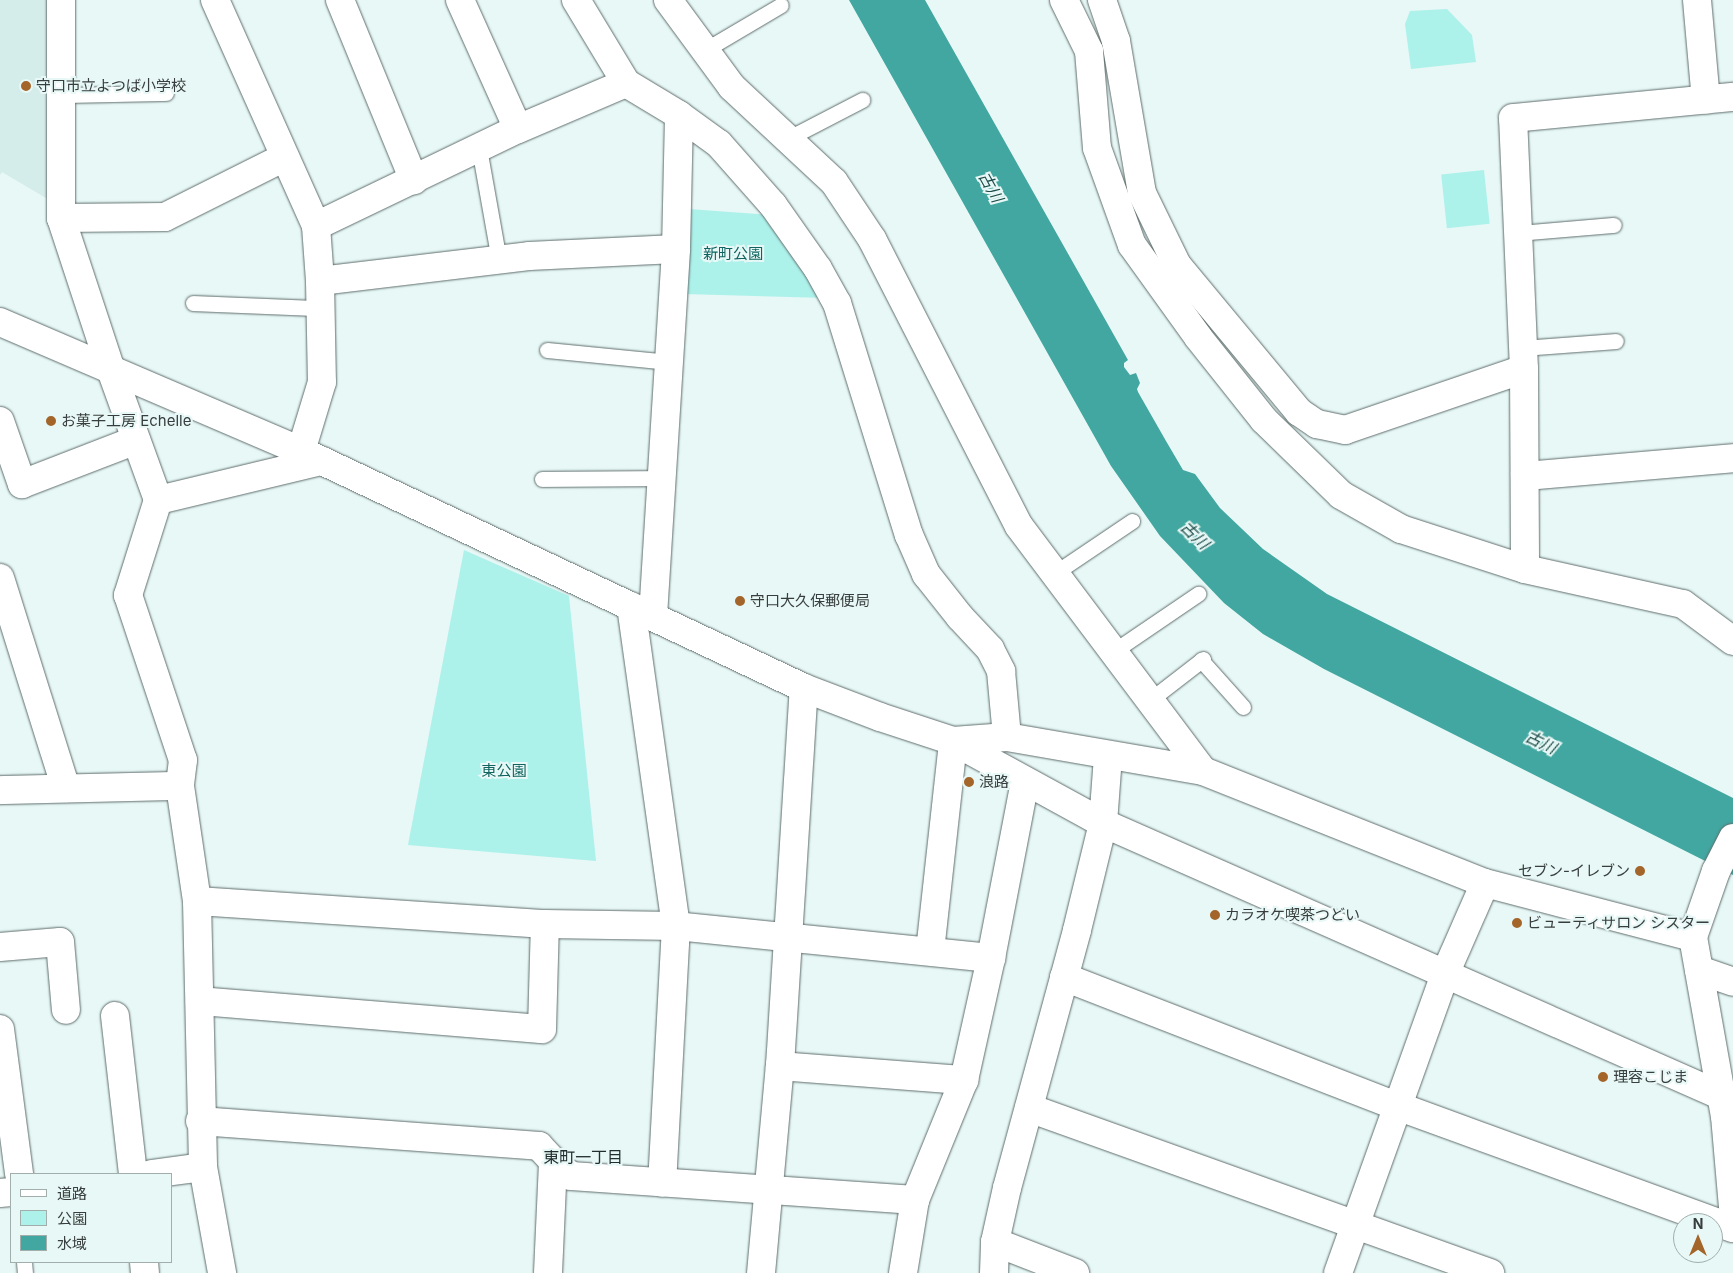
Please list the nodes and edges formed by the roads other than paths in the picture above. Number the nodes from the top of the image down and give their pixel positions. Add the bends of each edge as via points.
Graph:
1 (61, 0) edge
2 (215, 0) edge
3 (340, 0) edge
4 (460, 0) edge
5 (576, 0) edge
6 (668, 0) edge
7 (1064, 0) edge
8 (1102, 0) edge
9 (1697, 0) edge
10 (781, 5) dead end
11 (705, 50) junction
12 (626, 83) junction
13 (166, 93) dead end
14 (61, 95) junction
15 (1733, 97) edge
16 (862, 100) dead end
17 (1706, 100) junction
18 (679, 115) junction
19 (518, 129) junction
20 (788, 139) junction
21 (479, 148) junction
22 (285, 157) junction
23 (414, 180) junction
24 (61, 218) junction
25 (1614, 225) dead end
26 (316, 226) junction
27 (1518, 233) junction
28 (676, 249) junction
29 (499, 260) junction
30 (320, 294) junction
31 (193, 303) dead end
32 (0, 322) edge
33 (1616, 341) dead end
34 (547, 350) dead end
35 (1524, 359) junction
36 (669, 362) junction
37 (111, 370) junction
38 (0, 421) edge
39 (136, 440) junction
40 (311, 456) junction
41 (1733, 458) edge
42 (1525, 476) junction
43 (662, 478) junction
44 (542, 479) dead end
45 (158, 500) junction
46 (1132, 521) dead end
47 (1525, 570) junction
48 (1055, 573) junction
49 (0, 578) edge
50 (1198, 594) dead end
51 (642, 611) junction
52 (1733, 641) edge
53 (1114, 651) junction
54 (804, 688) junction
55 (1150, 700) junction
56 (1243, 707) dead end
57 (1007, 737) junction
58 (953, 740) junction
59 (1108, 756) junction
60 (1203, 771) junction
61 (1025, 781) junction
62 (180, 786) junction
63 (66, 788) junction
64 (0, 790) edge
65 (1103, 823) junction
66 (1733, 838) edge
67 (1485, 883) junction
68 (196, 900) junction
69 (545, 924) junction
70 (676, 926) junction
71 (1693, 937) junction
72 (788, 938) junction
73 (0, 947) edge
74 (930, 951) junction
75 (991, 958) junction
76 (1699, 970) junction
77 (1446, 974) junction
78 (1064, 977) junction
79 (1733, 982) edge
80 (200, 1001) junction
81 (66, 1010) dead end
82 (116, 1016) dead end
83 (0, 1029) edge
84 (780, 1066) junction
85 (964, 1080) junction
86 (1400, 1107) junction
87 (1029, 1108) junction
88 (1727, 1110) edge
89 (200, 1121) junction
90 (553, 1161) junction
91 (203, 1167) junction
92 (19, 1173) edge
93 (133, 1173) edge
94 (158, 1173) edge
95 (662, 1183) junction
96 (767, 1189) junction
97 (915, 1200) junction
98 (1733, 1207) edge
99 (1356, 1224) junction
100 (1733, 1228) edge
101 (995, 1242) junction
102 (222, 1273) edge
103 (548, 1273) edge
104 (761, 1273) edge
105 (903, 1273) edge
106 (994, 1273) edge
107 (1075, 1273) edge
108 (1338, 1273) edge
109 (1490, 1273) edge

1 - 14 street
2 - 22 street
3 - 23 street
4 - 19 street
5 - 12 street
6 - 11 street
7 - 47 street via 1089,51 1097,148 1132,245 1198,337 1264,420 1341,495 1401,529
8 - 35 street via 1116,41 1142,193 1178,265 1299,412 1317,424 1345,430
9 - 17 street
10 - 11 lane
11 - 20 street via 732,87
12 - 18 street
12 - 19 street
13 - 14 lane
14 - 24 street
15 - 17 street
16 - 20 lane
17 - 27 street via 1513,118
18 - 28 street
18 - 57 street via 719,144 773,205 818,268 837,303 912,542 926,574 990,649 1001,671
19 - 21 street
20 - 48 street via 834,182 872,240 1019,526
21 - 23 street
21 - 29 lane
22 - 24 street via 165,217
22 - 26 street
23 - 26 street
24 - 37 street
25 - 27 lane
26 - 30 street
27 - 35 street
28 - 29 street
28 - 36 street
29 - 30 street
30 - 31 lane
30 - 40 street via 322,382
32 - 37 street
33 - 35 lane
34 - 36 lane
35 - 42 street
36 - 43 street
37 - 39 street
37 - 40 street
38 - 39 street via 22,484
39 - 45 street
40 - 45 street
40 - 51 street
41 - 42 street
42 - 47 street
43 - 44 lane
43 - 51 street
45 - 62 street via 128,595 184,760
46 - 48 lane
47 - 52 street via 1683,604
48 - 53 street
49 - 63 street
50 - 53 lane
51 - 54 street
51 - 70 street
53 - 55 street
54 - 58 street
54 - 72 street
55 - 56 lane via 1202,660
55 - 60 street
57 - 58 street
57 - 59 street
58 - 61 street
58 - 74 street
59 - 60 street
59 - 65 street
60 - 67 street
61 - 65 street
61 - 75 street
62 - 63 street
62 - 68 street
63 - 64 street
65 - 77 street
65 - 78 street
66 - 71 street via 1716,872
67 - 71 street
67 - 77 street
68 - 69 street
68 - 80 street
69 - 70 street
69 - 80 street via 542,1029
70 - 72 street
70 - 95 street
71 - 76 street
72 - 74 street
72 - 84 street
73 - 81 street via 60,942
74 - 75 street
75 - 85 street
76 - 79 street
76 - 88 street
77 - 86 street
77 - 88 street
78 - 86 street
78 - 87 street
80 - 89 street
82 - 93 street
83 - 92 street
84 - 85 street
84 - 96 street
85 - 97 street
86 - 99 street
86 - 100 street
87 - 99 street
87 - 101 street
88 - 98 street
89 - 90 street via 540,1146
89 - 91 street
90 - 95 street via 571,1176
90 - 103 street
91 - 94 street
91 - 102 street
95 - 96 street
96 - 97 street
96 - 104 street
97 - 105 street
99 - 108 street
99 - 109 street
101 - 106 street
101 - 107 street

